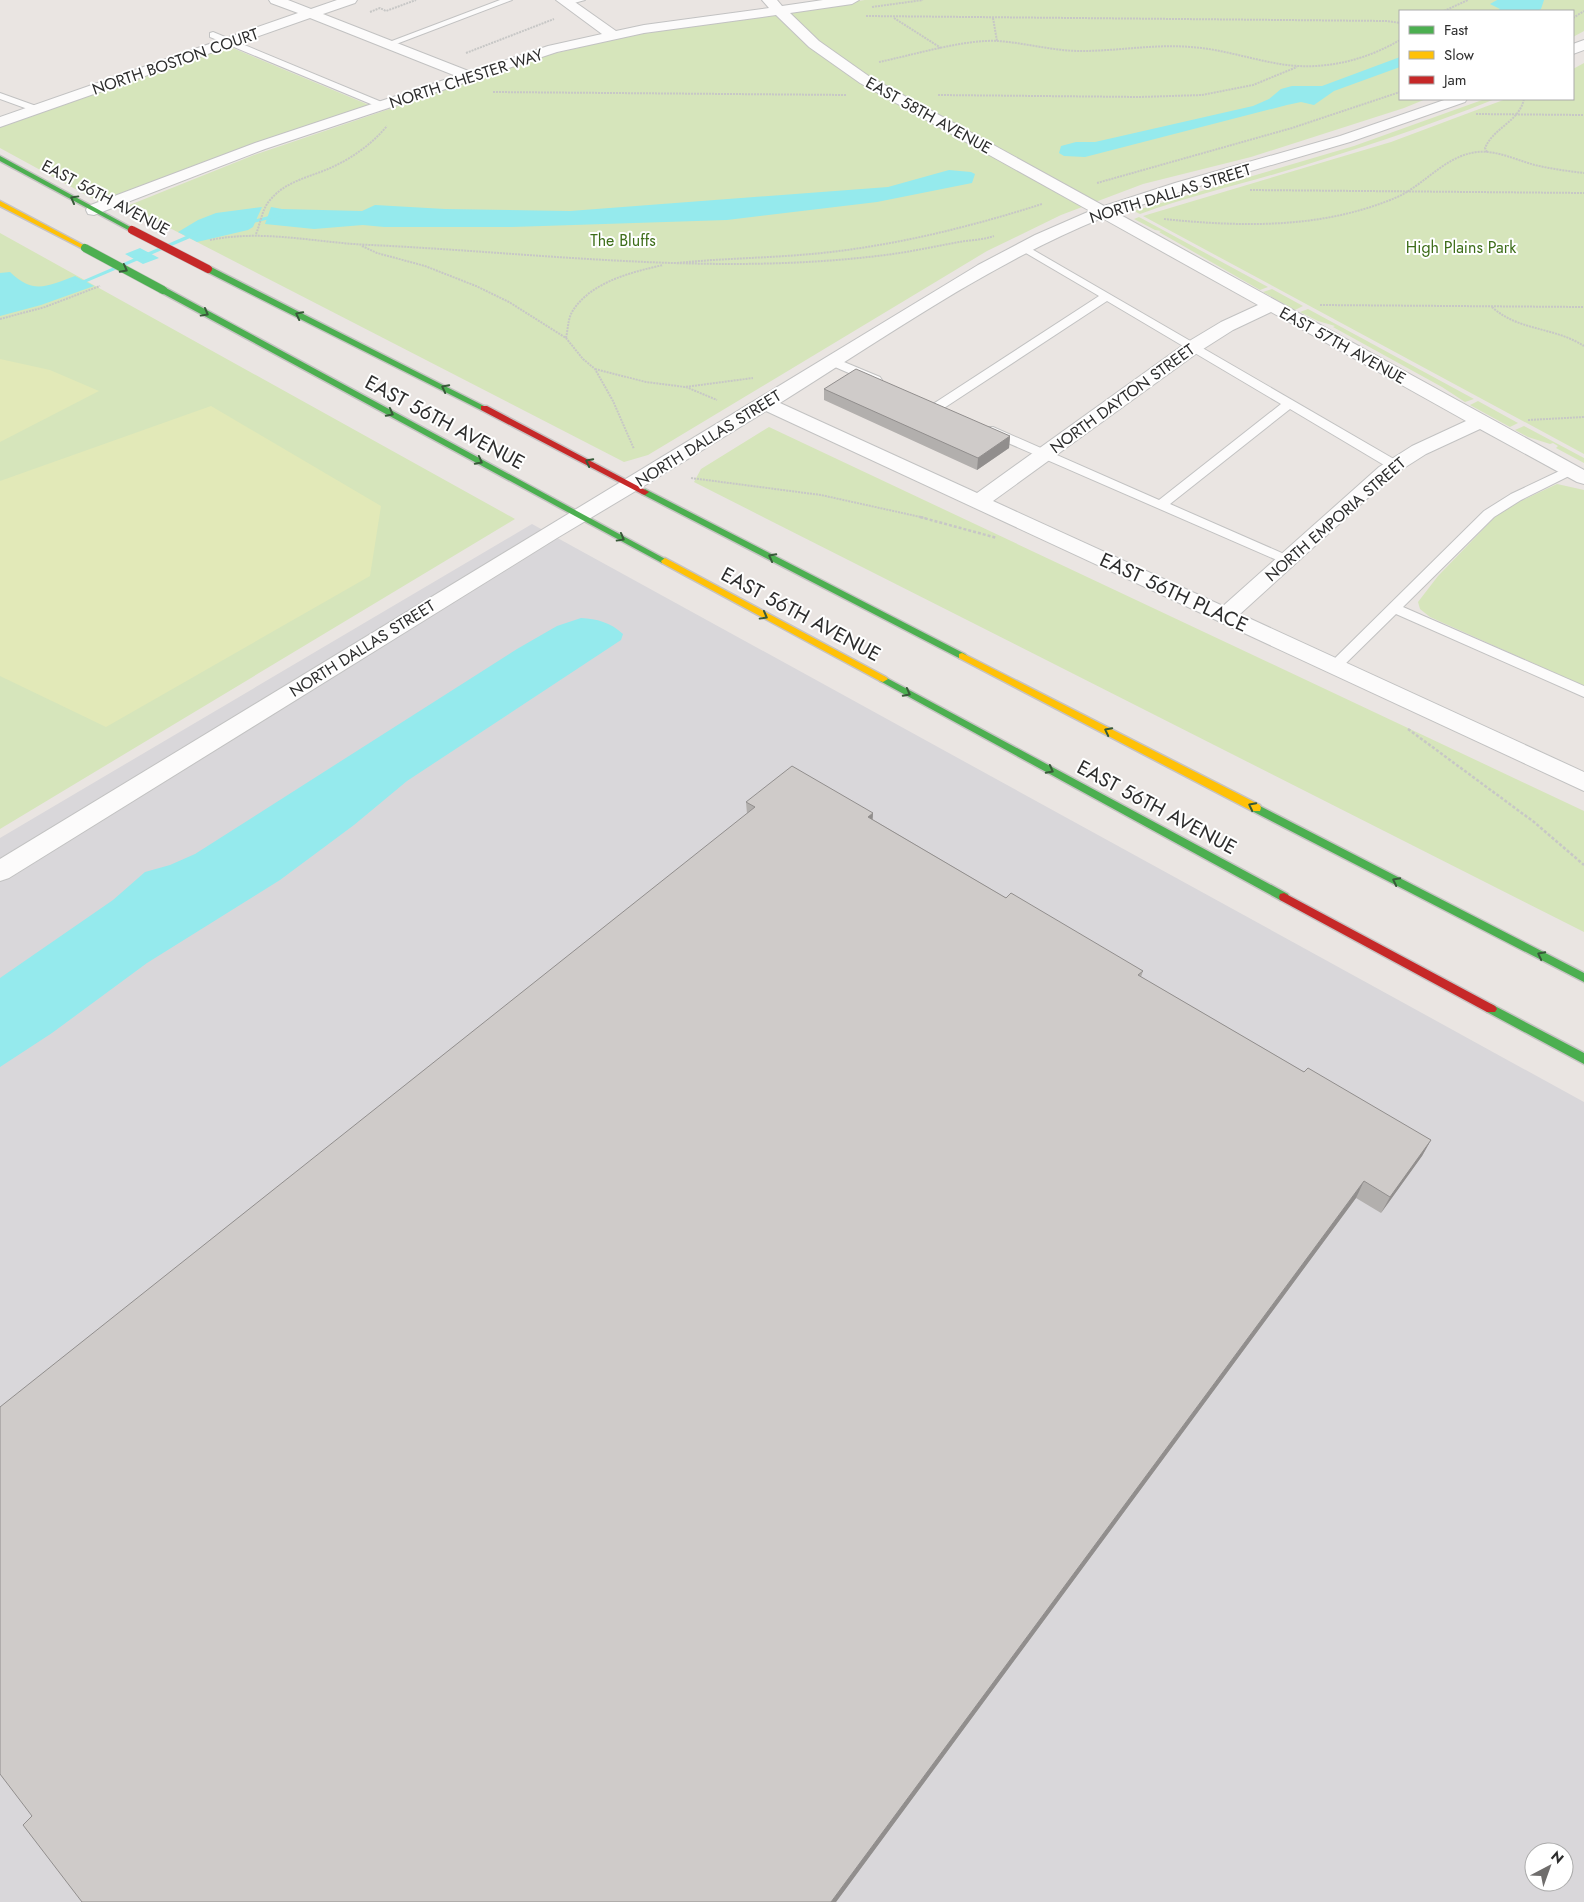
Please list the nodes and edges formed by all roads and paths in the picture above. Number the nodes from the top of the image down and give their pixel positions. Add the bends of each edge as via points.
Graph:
1 (276, 0) edge
2 (350, 0) edge
3 (416, 0) edge
4 (508, 0) edge
5 (581, 0) edge
6 (852, 0) edge
7 (1468, 0) edge
8 (565, 1) edge
9 (774, 5) edge
10 (1446, 10) edge
11 (311, 14) junction
12 (364, 14) dead end
13 (858, 16) dead end
14 (893, 17) junction
15 (993, 18) junction
16 (555, 19) dead end
17 (1399, 23) edge
18 (213, 35) dead end
19 (612, 35) junction
20 (997, 41) junction
21 (230, 42) junction
22 (1397, 43) edge
23 (388, 44) junction
24 (942, 49) junction
25 (465, 53) dead end
26 (876, 63) dead end
27 (1297, 66) junction
28 (469, 76) junction
29 (493, 92) dead end
30 (1399, 92) edge
31 (851, 95) dead end
32 (937, 95) dead end
33 (0, 96) edge
34 (1457, 100) edge
35 (1524, 100) edge
36 (381, 105) junction
37 (36, 109) junction
38 (1472, 114) dead end
39 (1518, 114) junction
40 (1584, 115) edge
41 (0, 122) edge
42 (390, 122) dead end
43 (1487, 152) junction
44 (0, 158) edge
45 (1584, 173) edge
46 (1093, 184) dead end
47 (1244, 190) dead end
48 (1407, 191) junction
49 (1584, 193) edge
50 (0, 203) edge
51 (1044, 203) dead end
52 (94, 210) junction
53 (1103, 212) junction
54 (1158, 218) dead end
55 (990, 238) dead end
56 (360, 245) junction
57 (1023, 247) junction
58 (667, 264) junction
59 (1106, 297) junction
60 (1272, 305) junction
61 (1314, 305) dead end
62 (1492, 306) junction
63 (1584, 307) edge
64 (566, 338) junction
65 (1584, 346) edge
66 (1193, 347) junction
67 (832, 361) junction
68 (595, 369) junction
69 (752, 378) dead end
70 (685, 386) junction
71 (892, 387) edge
72 (717, 400) dead end
73 (765, 403) junction
74 (1288, 404) junction
75 (954, 414) edge
76 (1584, 417) edge
77 (1481, 421) junction
78 (1523, 423) dead end
79 (979, 426) edge
80 (634, 449) dead end
81 (1044, 454) junction
82 (1394, 465) junction
83 (1577, 474) edge
84 (692, 478) dead end
85 (632, 485) junction
86 (978, 502) junction
87 (1161, 505) junction
88 (578, 515) junction
89 (1000, 538) dead end
90 (1286, 560) junction
91 (1394, 608) junction
92 (1225, 616) junction
93 (1335, 666) junction
94 (1584, 692) edge
95 (1402, 724) dead end
96 (1584, 782) edge
97 (1584, 864) edge
98 (0, 871) edge
99 (1584, 978) edge
100 (1584, 1059) edge

1 - 11 street
2 - 11 street, NORTH BOSTON COURT
3 - 12 path via 386,11 380,8
4 - 23 lane
5 - 8 lane
6 - 9 street, NORTH CHESTER WAY
7 - 10 path
8 - 19 street
9 - 19 street, NORTH CHESTER WAY
9 - 53 street, EAST 58TH AVENUE via 814,44 857,75
11 - 21 street, NORTH BOSTON COURT
11 - 23 street
13 - 14 path
14 - 15 path
14 - 24 path
15 - 17 path
15 - 20 path
16 - 25 path
18 - 21 lane
19 - 28 street, NORTH CHESTER WAY via 552,49
20 - 24 path
20 - 27 path via 1080,51 1192,47
21 - 36 lane
21 - 37 street, NORTH BOSTON COURT
22 - 27 path via 1348,62
23 - 28 street
24 - 26 path
27 - 32 path via 1253,85 1202,96
28 - 36 street, NORTH CHESTER WAY
29 - 31 path
30 - 46 path via 1292,128
33 - 37 lane
34 - 53 street, NORTH DALLAS STREET via 1349,138 1159,192
35 - 39 path
36 - 52 street, NORTH CHESTER WAY via 246,151
37 - 41 street, NORTH BOSTON COURT
38 - 39 path
39 - 40 path
39 - 43 path via 1489,138
42 - 56 path via 362,150 331,168 287,186 271,198 256,234
43 - 45 path
43 - 48 path via 1460,157
52 -> 44 main road, EAST 56TH AVENUE
47 - 48 path
48 - 49 path
48 - 54 path via 1361,210 1296,222 1238,224
50 -> 88 main road, EAST 56TH AVENUE, bridge
51 - 58 path via 964,228 882,245 792,256
85 -> 52 main road, EAST 56TH AVENUE, bridge
53 - 57 street, NORTH DALLAS STREET
53 - 60 street, EAST 57TH AVENUE
55 - 58 path via 831,262 770,266
56 - 58 path
56 - 64 path via 476,286
57 - 59 lane
57 - 67 street, NORTH DALLAS STREET
58 - 64 path via 616,280 585,297 572,311
59 - 66 lane
59 - 75 lane via 932,405
60 - 66 street, NORTH DAYTON STREET via 1226,326
60 - 77 street, EAST 57TH AVENUE
61 - 62 path
62 - 63 path
62 - 65 path via 1510,322 1564,336
64 - 68 path
66 - 74 lane
66 - 81 street, NORTH DAYTON STREET
67 - 71 lane
67 - 73 street, NORTH DALLAS STREET
68 - 70 path via 646,382
68 - 80 path
69 - 70 path
70 - 72 path
73 - 85 street, NORTH DALLAS STREET
73 - 86 street, EAST 56TH PLACE
74 - 82 lane
74 - 87 lane
76 - 78 path via 1539,418
77 - 82 street, NORTH EMPORIA STREET
77 - 83 street, EAST 57TH AVENUE
79 - 81 lane
81 - 86 street, NORTH DAYTON STREET
81 - 87 lane
82 - 90 street, NORTH EMPORIA STREET
83 - 91 lane via 1516,497 1489,514
84 - 89 path via 824,495
85 - 88 street, NORTH DALLAS STREET
99 -> 85 main road, EAST 56TH AVENUE
86 - 92 street, EAST 56TH PLACE
87 - 90 lane
88 - 98 street, NORTH DALLAS STREET
88 -> 100 main road, EAST 56TH AVENUE
90 - 92 street, NORTH EMPORIA STREET
91 - 93 lane
91 - 94 lane
92 - 93 street, EAST 56TH PLACE
93 - 96 street, EAST 56TH PLACE
95 - 97 path via 1534,822

